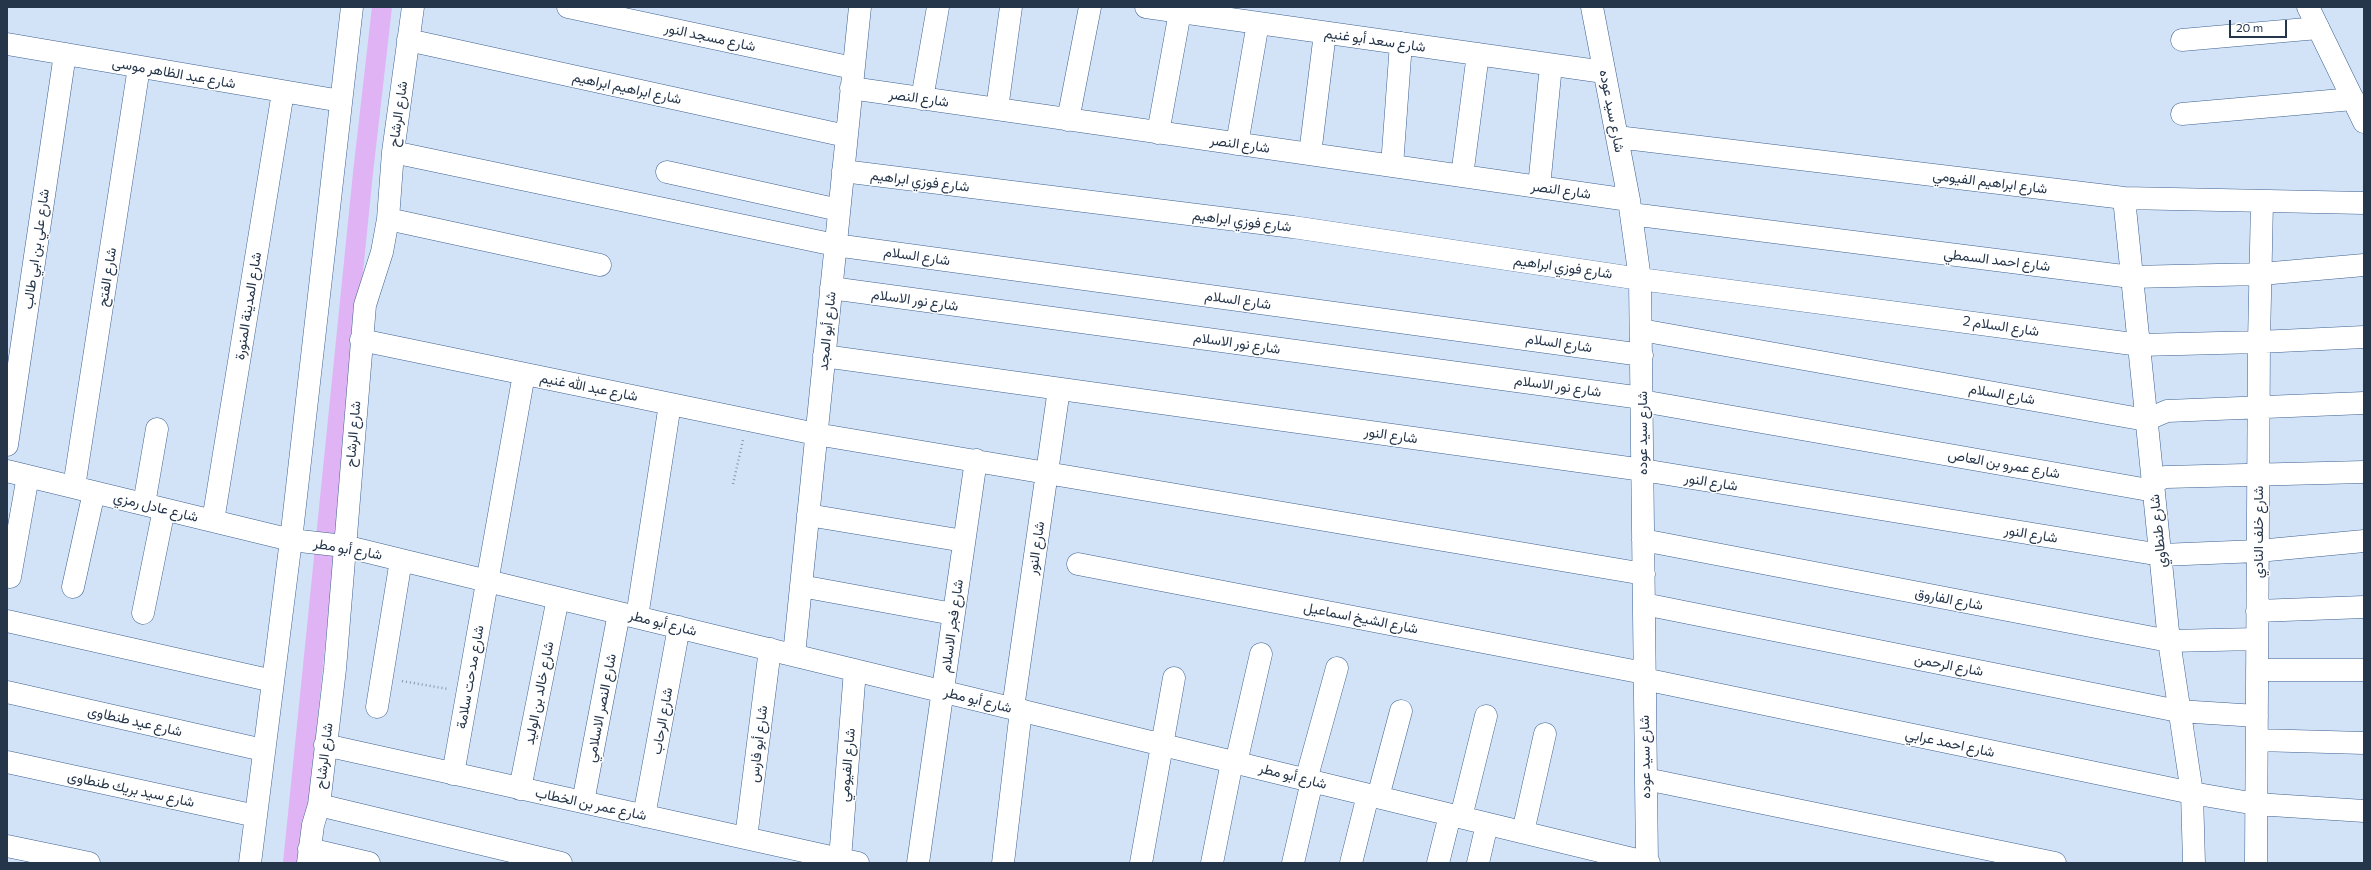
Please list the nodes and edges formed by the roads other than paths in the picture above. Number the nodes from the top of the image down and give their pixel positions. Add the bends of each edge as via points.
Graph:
1 (352, 7) edge
2 (413, 7) edge
3 (568, 7) edge
4 (860, 7) edge
5 (938, 7) edge
6 (1011, 7) edge
7 (1090, 7) edge
8 (1146, 7) edge
9 (1592, 7) edge
10 (2308, 7) edge
11 (1180, 12) junction
12 (1258, 23) junction
13 (2318, 28) junction
14 (1325, 32) junction
15 (408, 40) junction
16 (2182, 40) dead end
17 (1401, 43) junction
18 (7, 44) edge
19 (65, 54) junction
20 (1478, 54) junction
21 (1551, 65) junction
22 (140, 67) junction
23 (1604, 72) junction
24 (852, 78) junction
25 (283, 92) junction
26 (922, 99) junction
27 (2353, 99) junction
28 (341, 101) junction
29 (997, 109) junction
30 (2182, 114) dead end
31 (1068, 120) junction
32 (2364, 122) edge
33 (1158, 132) junction
34 (846, 136) junction
35 (1617, 137) junction
36 (1236, 144) junction
37 (392, 152) junction
38 (1310, 154) junction
39 (1392, 166) junction
40 (843, 171) junction
41 (667, 172) dead end
42 (1462, 176) junction
43 (1539, 187) junction
44 (2124, 198) junction
45 (2262, 202) junction
46 (2364, 203) edge
47 (1630, 207) junction
48 (839, 210) junction
49 (388, 219) junction
50 (835, 245) junction
51 (600, 265) dead end
52 (2364, 265) edge
53 (2261, 274) junction
54 (2131, 277) junction
55 (1640, 279) junction
56 (831, 288) junction
57 (1641, 330) junction
58 (2364, 337) edge
59 (361, 340) junction
60 (2259, 342) junction
61 (2140, 345) junction
62 (1642, 355) junction
63 (824, 356) junction
64 (524, 374) junction
65 (1059, 389) junction
66 (1642, 399) junction
67 (670, 404) junction
68 (2364, 404) edge
69 (2258, 408) junction
70 (2146, 420) junction
71 (157, 429) dead end
72 (816, 434) junction
73 (7, 445) edge
74 (976, 460) junction
75 (1643, 470) junction
76 (7, 471) edge
77 (1047, 472) junction
78 (2364, 472) edge
79 (2258, 474) junction
80 (28, 476) junction
81 (2153, 486) junction
82 (84, 490) junction
83 (154, 507) junction
84 (808, 515) junction
85 (213, 521) junction
86 (1643, 540) junction
87 (298, 541) junction
88 (964, 541) junction
89 (2364, 541) edge
90 (340, 546) junction
91 (2258, 551) junction
92 (2161, 555) junction
93 (401, 560) junction
94 (1078, 564) dead end
95 (1644, 574) junction
96 (10, 577) dead end
97 (486, 580) junction
98 (801, 586) junction
99 (73, 587) dead end
100 (558, 598) junction
101 (1644, 604) junction
102 (2364, 607) edge
103 (2257, 611) junction
104 (143, 613) dead end
105 (953, 614) junction
106 (628, 615) junction
107 (7, 621) edge
108 (679, 627) junction
109 (2257, 638) junction
110 (2168, 641) junction
111 (770, 649) junction
112 (1261, 654) dead end
113 (794, 655) junction
114 (1338, 668) dead end
115 (855, 670) junction
116 (2257, 670) junction
117 (2364, 670) edge
118 (1644, 676) junction
119 (1174, 678) dead end
120 (273, 681) junction
121 (942, 691) junction
122 (7, 692) edge
123 (377, 707) dead end
124 (1017, 709) junction
125 (1401, 711) dead end
126 (2178, 711) junction
127 (1486, 716) dead end
128 (2257, 716) junction
129 (1545, 734) dead end
130 (2257, 740) junction
131 (2364, 743) edge
132 (325, 745) junction
133 (1162, 745) junction
134 (263, 750) junction
135 (7, 762) edge
136 (1234, 762) junction
137 (452, 774) junction
138 (1646, 779) junction
139 (1309, 780) junction
140 (520, 789) junction
141 (2192, 793) junction
142 (1372, 796) junction
143 (583, 802) junction
144 (2256, 804) junction
145 (318, 805) junction
146 (2364, 811) edge
147 (256, 816) junction
148 (644, 816) junction
149 (1455, 816) junction
150 (1488, 824) junction
151 (1523, 832) junction
152 (746, 838) junction
153 (7, 846) edge
154 (780, 855) edge
155 (309, 856) edge
156 (849, 861) edge
157 (89, 863) edge
158 (250, 863) edge
159 (369, 863) edge
160 (561, 863) edge
161 (918, 863) edge
162 (1003, 863) edge
163 (1142, 863) edge
164 (1212, 863) edge
165 (1293, 863) edge
166 (1351, 863) edge
167 (1438, 863) edge
168 (1478, 863) edge
169 (1648, 863) edge
170 (2056, 863) edge
171 (2194, 863) edge
172 (2256, 863) edge

1 - 28 street
2 - 15 street, شارع الرشاح
3 - 24 street, شارع مسجد النور
4 - 24 street, شارع أبو المجد
5 - 26 street
6 - 29 street
7 - 31 street
8 - 11 street, شارع سعد أبو غنيم
9 - 23 street, شارع سيد عوده
10 - 13 street
11 - 12 street, شارع سعد أبو غنيم
11 - 33 street
12 - 14 street, شارع سعد أبو غنيم
12 - 36 street
13 - 16 street
13 - 27 street
14 - 17 street, شارع سعد أبو غنيم
14 - 38 street
15 - 34 street, شارع ابراهيم ابراهيم
15 - 37 street, شارع الرشاح
17 - 20 street, شارع سعد أبو غنيم
17 - 39 street
18 - 19 street, شارع عبد الظاهر موسى
19 - 22 street, شارع عبد الظاهر موسى
19 - 73 street, شارع علي بن ابي طالب
20 - 21 street, شارع سعد أبو غنيم
20 - 42 street
21 - 23 street, شارع سعد أبو غنيم
21 - 43 street
22 - 25 street, شارع عبد الظاهر موسى
22 - 82 street, شارع الفتح
23 - 35 street, شارع سيد عوده
24 - 26 street, شارع النصر
24 - 34 street, شارع أبو المجد
25 - 28 street, شارع عبد الظاهر موسى
25 - 85 street, شارع المدينة المنورة
26 - 29 street, شارع النصر
27 - 30 street
27 - 32 street
28 - 87 street
29 - 31 street, شارع النصر
31 - 33 street, شارع النصر
33 - 36 street, شارع النصر
34 - 40 street, شارع أبو المجد
35 - 44 street, شارع ابراهيم الفيومي
35 - 47 street, شارع سيد عوده
36 - 38 street, شارع النصر
37 - 49 street, شارع الرشاح
37 - 50 street, شارع السلام
38 - 39 street, شارع النصر
39 - 42 street, شارع النصر
40 - 48 street, شارع أبو المجد
40 - 55 street, شارع فوزي ابراهيم via 1293,227
41 - 48 street
42 - 43 street, شارع النصر
43 - 47 street, شارع النصر
44 - 45 street, شارع ابراهيم الفيومي
44 - 54 street, شارع طنطاوي
45 - 46 street, شارع ابراهيم الفيومي
45 - 53 street, شارع خلف النادي
47 - 54 street, شارع احمد السمطي
47 - 55 street, شارع سيد عوده
48 - 50 street, شارع أبو المجد
49 - 51 street
49 - 59 street, شارع الرشاح via 382,252 365,305
50 - 56 street, شارع أبو المجد
50 - 62 street, شارع السلام
52 - 53 street, شارع احمد السمطي
53 - 54 street, شارع احمد السمطي
53 - 60 street, شارع خلف النادي
54 - 61 street, شارع طنطاوي
55 - 57 street, شارع سيد عوده
55 - 61 street, شارع السلام 2
56 - 63 street, شارع أبو المجد
56 - 66 street, شارع نور الاسلام
57 - 62 street, شارع سيد عوده
57 - 70 street, شارع السلام
58 - 60 street, شارع السلام 2
59 - 64 street, شارع عبد الله غنيم
59 - 90 street, شارع الرشاح
60 - 61 street, شارع السلام 2
60 - 69 street, شارع خلف النادي
61 - 70 street, شارع طنطاوي
62 - 66 street, شارع سيد عوده
63 - 65 street, شارع النور
63 - 72 street, شارع أبو المجد
64 - 67 street, شارع عبد الله غنيم
64 - 97 street, شارع مدحت سلامة
65 - 75 street, شارع النور
65 - 77 street, شارع النور
66 - 75 street, شارع سيد عوده
66 - 81 street, شارع عمرو بن العاص via 2143,489
67 - 72 street, شارع عبد الله غنيم
67 - 106 street, شارع النصر الاسلامي
68 - 69 street
69 - 70 street via 2167,411
69 - 79 street, شارع خلف النادي
70 - 81 street, شارع طنطاوي
71 - 83 street
72 - 74 street, شارع عبد الله غنيم
72 - 84 street, شارع أبو المجد
74 - 77 street, شارع عبد الله غنيم
74 - 88 street, شارع فجر الاسلام
75 - 86 street, شارع سيد عوده
75 - 92 street, شارع النور
76 - 80 street, شارع عادل رمزي
77 - 95 street, شارع عبد الله غنيم
77 - 124 street, شارع النور
78 - 79 street, شارع عمرو بن العاص
79 - 81 street, شارع عمرو بن العاص via 2166,477 2159,479
79 - 91 street, شارع خلف النادي
80 - 82 street, شارع عادل رمزي
80 - 96 street
81 - 92 street, شارع طنطاوي
82 - 83 street, شارع عادل رمزي
82 - 99 street, شارع الفتح
83 - 85 street, شارع عادل رمزي
83 - 104 street
84 - 88 street
84 - 98 street, شارع أبو المجد
85 - 87 street, شارع عادل رمزي
86 - 95 street, شارع سيد عوده
86 - 110 street, شارع الفاروق
87 - 90 street, شارع أبو مطر
87 - 120 street
88 - 105 street, شارع فجر الاسلام
89 - 91 street, شارع النور
90 - 93 street, شارع أبو مطر
90 - 132 street, شارع الرشاح via 335,669
91 - 92 street, شارع النور
91 - 103 street, شارع خلف النادي
92 - 110 street, شارع طنطاوي
93 - 97 street, شارع أبو مطر
93 - 123 street
94 - 118 street, شارع الشيخ اسماعيل
95 - 101 street, شارع سيد عوده
97 - 100 street, شارع أبو مطر
97 - 137 street, شارع مدحت سلامة
98 - 105 street
98 - 113 street, شارع أبو المجد
100 - 106 street, شارع أبو مطر
100 - 140 street, شارع خالد بن الوليد
101 - 118 street, شارع سيد عوده
101 - 126 street, شارع الرحمن
102 - 103 street
103 - 109 street, شارع خلف النادي
105 - 121 street, شارع فجر الاسلام
106 - 108 street, شارع أبو مطر
106 - 143 street, شارع النصر الاسلامي
107 - 120 street
108 - 111 street, شارع أبو مطر
108 - 148 street, شارع الرحاب
109 - 110 street, شارع الفاروق
109 - 116 street, شارع خلف النادي
110 - 126 street, شارع طنطاوي
111 - 113 street, شارع أبو مطر
111 - 152 street, شارع أبو فارس
112 - 136 street
113 - 115 street, شارع أبو مطر
114 - 139 street
115 - 121 street, شارع أبو مطر
115 - 156 street, شارع الفيومي
116 - 117 street
116 - 128 street, شارع خلف النادي
118 - 138 street, شارع سيد عوده
118 - 141 street, شارع احمد عرابي
119 - 133 street
120 - 134 street
121 - 124 street, شارع أبو مطر
121 - 161 street, شارع فجر الاسلام
122 - 134 street, شارع عيد طنطاوى
124 - 133 street, شارع أبو مطر
124 - 162 street
125 - 142 street
126 - 128 street, شارع الرحمن
126 - 141 street, شارع طنطاوي
127 - 149 street
128 - 130 street, شارع خلف النادي
129 - 151 street
130 - 131 street
130 - 144 street, شارع خلف النادي
132 - 137 street, شارع عمر بن الخطاب
132 - 145 street, شارع الرشاح
133 - 136 street, شارع أبو مطر
133 - 163 street
134 - 147 street
135 - 147 street, شارع سيد بريك طنطاوى
136 - 139 street, شارع أبو مطر
136 - 164 street
137 - 140 street, شارع عمر بن الخطاب
138 - 169 street, شارع سيد عوده
138 - 170 street
139 - 142 street, شارع أبو مطر
139 - 165 street
140 - 143 street, شارع عمر بن الخطاب
141 - 144 street, شارع احمد عرابي
141 - 171 street, شارع طنطاوي
142 - 149 street, شارع أبو مطر
142 - 166 street
143 - 148 street, شارع عمر بن الخطاب
144 - 146 street, شارع احمد عرابي
144 - 172 street, شارع خلف النادي
145 - 155 street, شارع الرشاح
145 - 160 street
147 - 158 street
148 - 152 street, شارع عمر بن الخطاب
149 - 150 street, شارع أبو مطر
149 - 167 street
150 - 151 street, شارع أبو مطر
150 - 168 street
151 - 169 street, شارع أبو مطر
152 - 154 street, شارع عمر بن الخطاب
153 - 157 street
154 - 156 street, شارع عمر بن الخطاب
155 - 159 street

